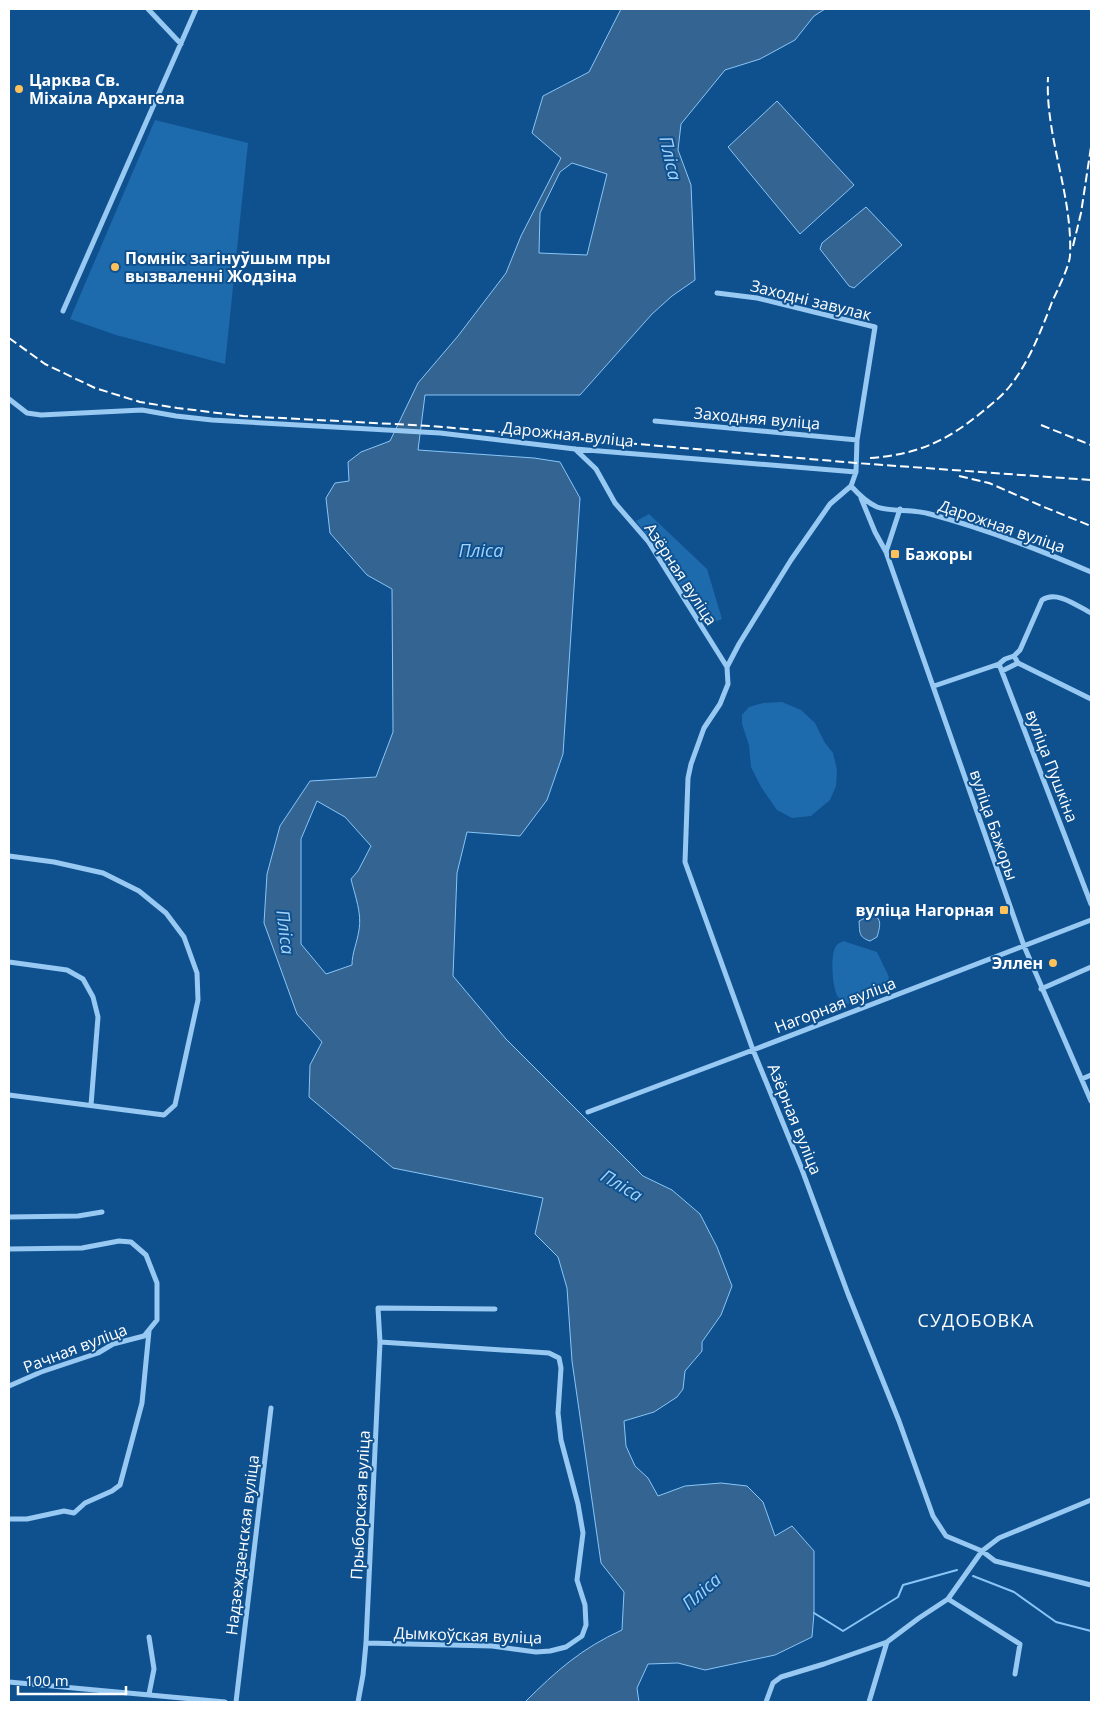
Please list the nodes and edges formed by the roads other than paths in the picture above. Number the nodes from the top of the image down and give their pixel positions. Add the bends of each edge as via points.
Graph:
1 (148, 9) edge
2 (196, 9) edge
3 (181, 44) junction
4 (718, 293) dead end
5 (63, 311) dead end
6 (9, 399) edge
7 (655, 421) dead end
8 (857, 440) junction
9 (575, 449) junction
10 (856, 472) junction
11 (851, 486) junction
12 (861, 498) junction
13 (900, 509) junction
14 (886, 552) junction
15 (1091, 572) edge
16 (1091, 613) edge
17 (1014, 656) junction
18 (1018, 663) junction
19 (999, 664) junction
20 (728, 668) junction
21 (1002, 671) junction
22 (934, 686) junction
23 (1091, 699) edge
24 (9, 856) edge
25 (1091, 904) edge
26 (1091, 920) edge
27 (1024, 946) junction
28 (9, 962) edge
29 (1091, 967) edge
30 (1041, 989) junction
31 (753, 1050) junction
32 (1091, 1075) edge
33 (1082, 1079) junction
34 (9, 1095) edge
35 (1091, 1101) edge
36 (91, 1105) junction
37 (588, 1112) dead end
38 (102, 1212) dead end
39 (9, 1217) edge
40 (9, 1249) edge
41 (494, 1309) dead end
42 (149, 1331) junction
43 (380, 1342) junction
44 (9, 1386) edge
45 (271, 1408) dead end
46 (1091, 1500) edge
47 (9, 1519) edge
48 (982, 1551) junction
49 (1091, 1585) edge
50 (948, 1599) junction
51 (149, 1637) dead end
52 (887, 1642) junction
53 (366, 1643) junction
54 (1015, 1674) dead end
55 (9, 1682) edge
56 (150, 1691) junction
57 (225, 1702) edge
58 (236, 1702) edge
59 (358, 1702) edge
60 (766, 1702) edge
61 (869, 1702) edge

1 - 3 street
2 - 3 street
3 - 5 street
4 - 8 street, Заходні завулак via 757,298 875,327
6 - 9 street, Дарожная вуліца via 27,413 41,415 142,410 212,420 431,432
7 - 8 street, Заходняя вуліца
8 - 10 street, Заходні завулак
9 - 10 street, Дарожная вуліца
9 - 20 street, Азёрная вуліца via 596,469 615,503 648,541
10 - 11 street
11 - 12 street, Дарожная вуліца
11 - 20 street, Азёрная вуліца via 830,504 797,552 738,644
12 - 13 street, Дарожная вуліца via 879,508
12 - 14 street, вуліца Бажоры
13 - 14 street
13 - 15 street, Дарожная вуліца via 918,510 977,527
14 - 22 street, вуліца Бажоры
16 - 17 street via 1058,596 1047,596
17 - 18 street
17 - 19 street
18 - 21 street
18 - 23 street
19 - 21 street, вуліца Пушкіна
19 - 22 street
20 - 31 street, Азёрная вуліца via 728,684 720,704 704,728 691,764 685,862
21 - 25 street, вуліца Пушкіна
22 - 27 street, вуліца Бажоры
24 - 36 street via 103,873 139,890 166,913 184,937 197,973 198,1000 175,1105 164,1115
26 - 27 street, Нагорная вуліца
27 - 30 street, вуліца Бажоры
27 - 31 street, Нагорная вуліца
28 - 36 street via 67,970 83,979 93,997 98,1017
29 - 30 street
30 - 33 street, вуліца Бажоры
31 - 37 street, Нагорная вуліца
31 - 48 street, Азёрная вуліца via 801,1167 933,1516 946,1536
32 - 33 street
33 - 35 street, вуліца Бажоры
34 - 36 street
38 - 39 street via 78,1216
40 - 42 street via 82,1248 131,1242 146,1255 157,1283 157,1320
41 - 43 street, Прыборская вуліца via 378,1308
42 - 44 street, Рачная вуліца via 144,1336 113,1344 98,1353
42 - 47 street via 142,1403 120,1485 74,1512
43 - 53 street, Прыборская вуліца
43 - 53 street, Дымкоўская вуліца via 549,1353 558,1358 561,1368 558,1414 561,1440 583,1533 577,1580 585,1605 586,1625 582,1636 566,1647 550,1651
45 - 58 street, Надзеждзенская вуліца
46 - 48 street via 999,1538
48 - 49 street, Азёрная вуліца via 996,1561
48 - 50 street
50 - 52 street
50 - 54 street via 1020,1644
51 - 56 street via 154,1669
52 - 60 street via 781,1677 773,1683
52 - 61 street
53 - 59 street, Прыборская вуліца
55 - 56 street
56 - 57 street

